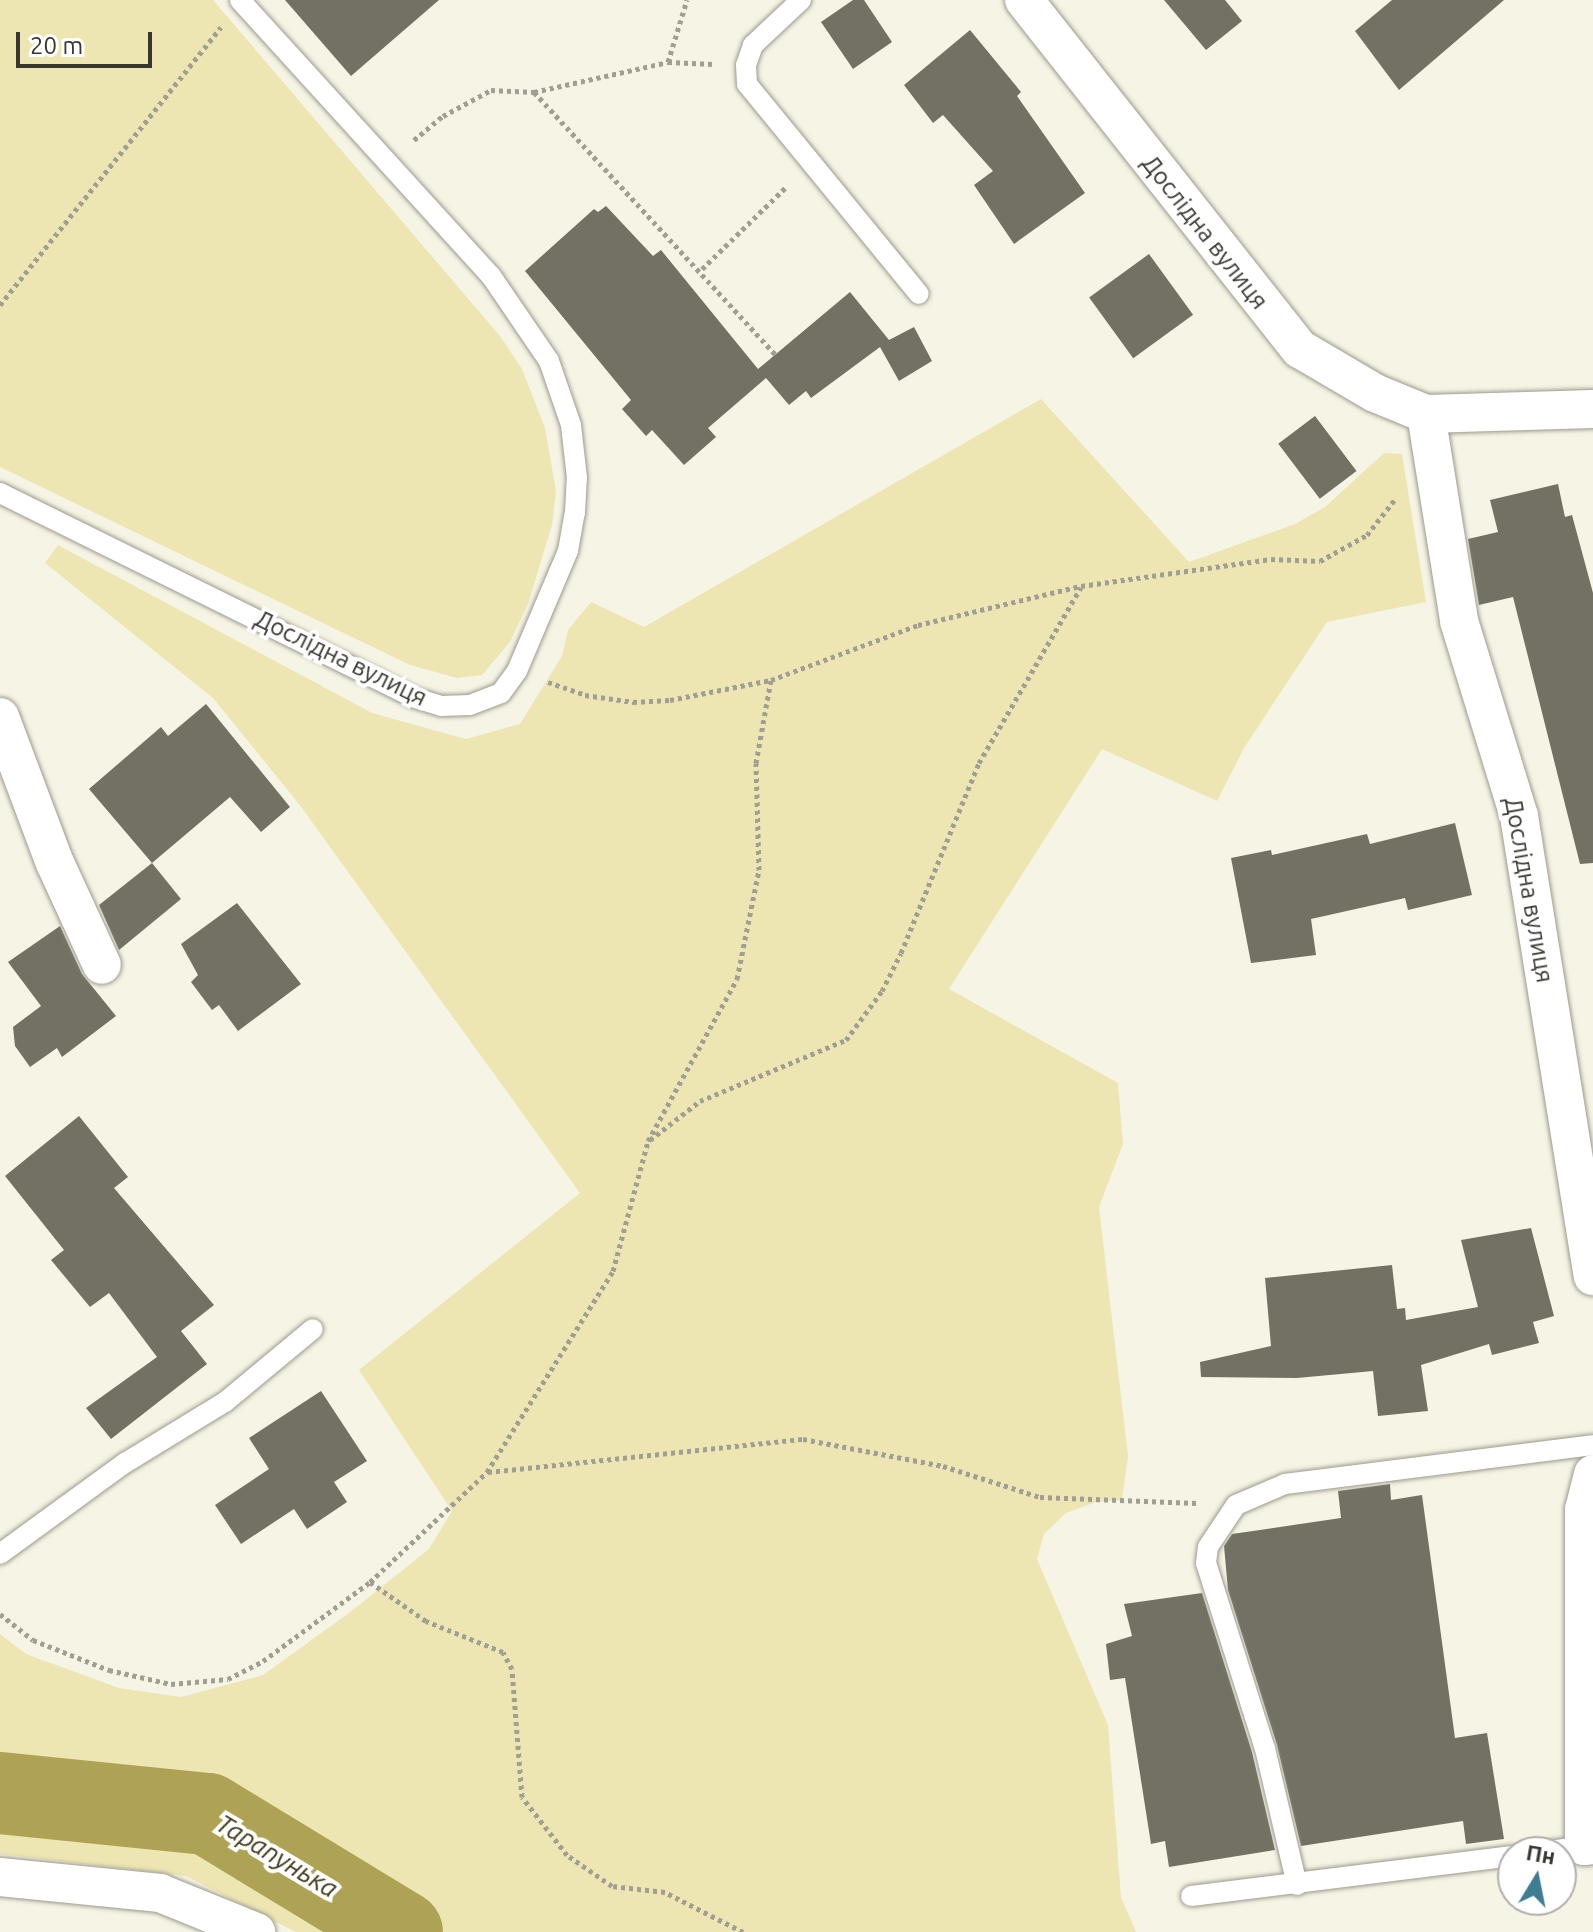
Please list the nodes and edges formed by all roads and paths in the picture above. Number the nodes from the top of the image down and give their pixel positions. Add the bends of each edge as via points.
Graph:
1 (687, 0) edge
2 (801, 0) edge
3 (1024, 0) edge
4 (240, 1) edge
5 (668, 62) junction
6 (746, 65) junction
7 (534, 92) junction
8 (388, 162) junction
9 (809, 164) junction
10 (702, 269) junction
11 (919, 294) dead end
12 (0, 305) edge
13 (778, 357) dead end
14 (1593, 409) edge
15 (1426, 414) junction
16 (1429, 453) junction
17 (0, 493) edge
18 (1081, 586) junction
19 (517, 671) junction
20 (771, 680) junction
21 (0, 717) edge
22 (102, 965) dead end
23 (648, 1141) junction
24 (1593, 1276) edge
25 (313, 1329) dead end
26 (1593, 1445) edge
27 (487, 1472) junction
28 (1593, 1474) edge
29 (1236, 1505) junction
30 (0, 1554) edge
31 (370, 1582) junction
32 (0, 1614) edge
33 (1588, 1846) edge
34 (1497, 1858) edge
35 (0, 1877) edge
36 (1297, 1885) junction
37 (1191, 1896) dead end
38 (256, 1932) edge
39 (743, 1932) edge

1 - 5 path
2 - 6 lane via 758,37
3 - 15 street, Дослідна вулиця via 1300,349 1375,393
4 - 8 lane, Дослідна вулиця
4 - 12 path
5 - 6 path
5 - 7 path
6 - 9 lane via 747,84 758,102
7 - 8 path via 491,90 443,116
7 - 10 path
8 - 19 lane, Дослідна вулиця via 491,276 549,361 571,425 577,478 568,551
9 - 10 path
9 - 11 lane
10 - 13 path
14 - 15 street, Дослідна вулиця
15 - 16 street, Дослідна вулиця
16 - 18 path via 1367,535 1320,561 1271,559
16 - 24 street, Дослідна вулиця via 1459,621 1519,816
17 - 19 lane, Дослідна вулиця via 412,697 441,706 470,705 501,693
18 - 20 path via 918,625
18 - 23 path via 979,763 882,991 846,1040 700,1101
19 - 20 path via 585,695 633,702
20 - 23 path via 756,763 759,870 737,979
21 - 22 street via 55,863
23 - 27 path via 613,1271
25 - 30 lane via 225,1402 125,1463
26 - 29 lane via 1285,1484
27 - 29 path via 803,1439 943,1466 1040,1497
27 - 31 path
28 - 33 street via 1584,1509
29 - 36 lane via 1208,1547 1206,1563 1265,1749
31 - 32 path via 263,1661 228,1679 171,1684 109,1670 33,1640
31 - 39 path via 426,1621 503,1652 512,1669 522,1797 567,1855 612,1886 665,1892
34 - 36 lane
35 - 38 street via 160,1893
36 - 37 lane

